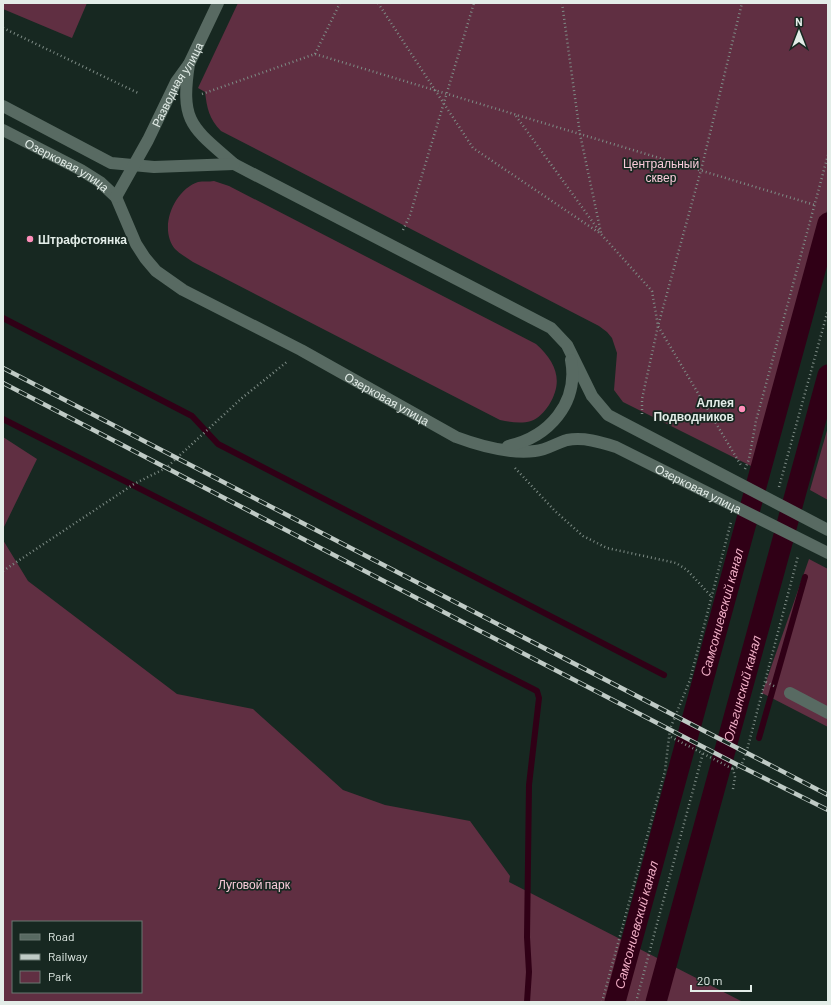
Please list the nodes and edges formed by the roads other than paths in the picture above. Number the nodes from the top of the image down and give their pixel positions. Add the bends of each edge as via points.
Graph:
1 (218, 3) edge
2 (189, 64) junction
3 (3, 106) edge
4 (3, 130) edge
5 (234, 164) junction
6 (133, 166) junction
7 (116, 197) junction
8 (567, 345) junction
9 (497, 448) junction
10 (828, 530) edge
11 (828, 554) edge
12 (790, 693) dead end
13 (828, 713) edge

1 - 2 street, Разводная улица
2 - 5 street, Озерковая улица via 185,105 188,116 206,140
2 - 6 street, Разводная улица via 176,82
3 - 6 street, Озерковая улица via 111,163
4 - 7 street, Озерковая улица via 81,170 100,182
5 - 6 street, Озерковая улица
5 - 8 street, Озерковая улица via 551,328
6 - 7 street, Разводная улица
7 - 9 street, Озерковая улица via 136,244 156,271 183,290 301,350 456,437
8 - 9 street via 573,374 567,402 561,414 538,435 523,443
8 - 10 street, Озерковая улица via 592,396 608,415
9 - 11 street, Озерковая улица via 535,451 567,440 599,442 616,448
12 - 13 street

